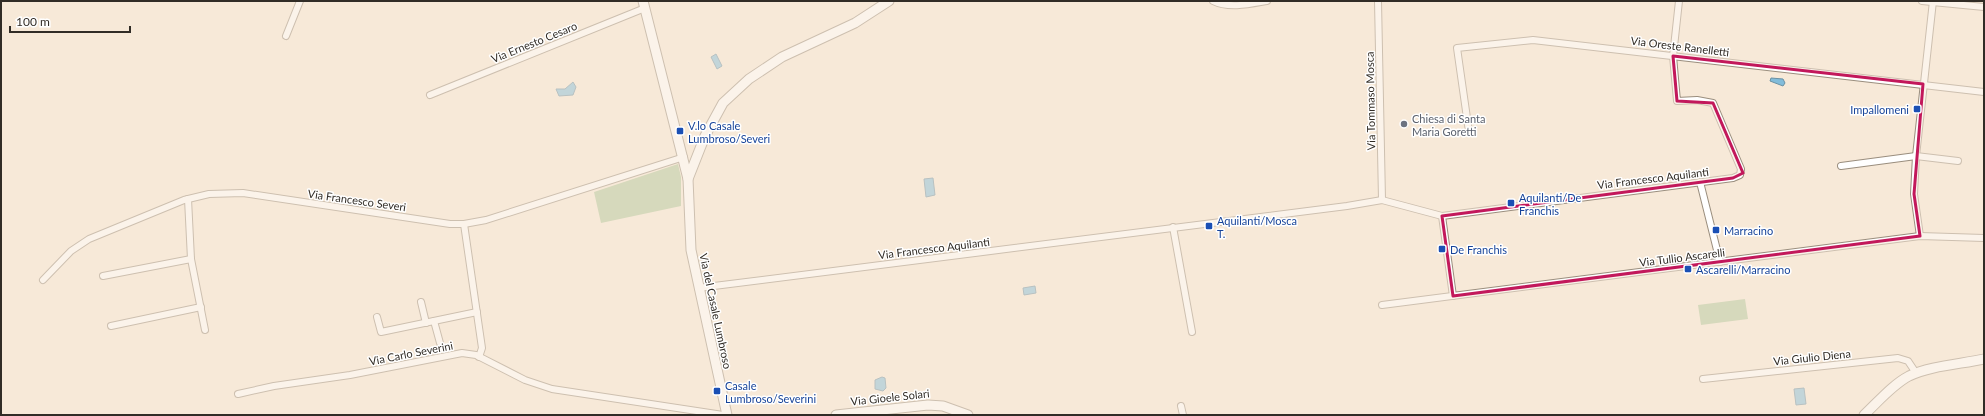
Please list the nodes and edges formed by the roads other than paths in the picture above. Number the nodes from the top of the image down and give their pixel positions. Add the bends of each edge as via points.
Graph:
1 (300, 1) edge
2 (890, 1) edge
3 (1213, 1) edge
4 (1266, 1) edge
5 (1378, 1) edge
6 (1679, 1) edge
7 (1922, 1) edge
8 (1933, 2) edge
9 (644, 5) edge
10 (1984, 7) edge
11 (286, 36) dead end
12 (1673, 56) junction
13 (1923, 84) junction
14 (1984, 92) edge
15 (430, 95) dead end
16 (1469, 132) dead end
17 (1916, 156) junction
18 (684, 157) junction
19 (1958, 161) dead end
20 (1841, 166) dead end
21 (688, 179) junction
22 (1700, 182) junction
23 (188, 199) junction
24 (1382, 200) junction
25 (1442, 216) junction
26 (464, 224) junction
27 (1173, 227) junction
28 (1920, 236) junction
29 (1984, 238) edge
30 (190, 259) junction
31 (1720, 262) junction
32 (103, 276) dead end
33 (43, 280) dead end
34 (698, 288) junction
35 (1453, 296) junction
36 (421, 302) dead end
37 (1382, 305) dead end
38 (201, 307) junction
39 (478, 312) junction
40 (377, 317) dead end
41 (434, 321) junction
42 (426, 323) junction
43 (111, 326) dead end
44 (205, 330) dead end
45 (1192, 332) dead end
46 (440, 343) dead end
47 (479, 357) junction
48 (1984, 359) edge
49 (1916, 373) junction
50 (1703, 379) dead end
51 (238, 394) dead end
52 (1181, 406) dead end
53 (725, 415) edge
54 (836, 415) edge
55 (968, 415) edge
56 (1183, 415) edge
57 (1864, 415) edge

1 - 11 street
2 - 21 street, Via del Casale Lumbroso via 855,23 782,57 738,88 716,114
3 - 4 street via 1234,5
5 - 24 street, Via Tommaso Mosca
6 - 12 street
7 - 8 street
8 - 10 street
8 - 13 street
9 - 15 street, Via Ernesto Cesaro
9 - 18 street
12 - 13 street, Via Oreste Ranelletti
12 - 16 street, Via Oreste Ranelletti via 1533,40 1457,48
12 - 22 street, Via Francesco Aquilanti via 1677,102 1697,100 1713,103 1741,169 1740,175 1733,178
13 - 14 street, Via Oreste Ranelletti
13 - 17 street
17 - 19 street
17 - 20 street
17 - 28 street via 1914,194
18 - 21 street
18 - 26 street, Via Francesco Severi via 486,220
21 - 34 street, Via del Casale Lumbroso via 691,250
22 - 25 street, Via Francesco Aquilanti
22 - 31 street
23 - 26 street, Via Francesco Severi via 214,193 238,193
23 - 30 street
23 - 33 street, Via Francesco Severi via 85,241 71,251
24 - 25 street, Via Francesco Aquilanti
24 - 27 street, Via Francesco Aquilanti
25 - 35 street
26 - 39 street
27 - 34 street, Via Francesco Aquilanti
27 - 45 street
28 - 29 street, Via Tullio Ascarelli
28 - 31 street, Via Tullio Ascarelli
30 - 32 street
30 - 38 street
31 - 35 street, Via Tullio Ascarelli
34 - 53 street, Via del Casale Lumbroso via 713,348
35 - 37 street, Via Tullio Ascarelli
36 - 42 street
38 - 43 street
38 - 44 street
39 - 41 street
39 - 47 street via 482,348
40 - 42 street via 381,332
41 - 42 street
41 - 46 street
47 - 51 street, Via Carlo Severini via 466,353 449,355 350,376 274,386
47 - 53 street, Via Carlo Severini via 525,380 552,388
48 - 49 street
49 - 50 street, Via Giulio Diena via 1908,361 1898,358
49 - 57 street via 1900,382
52 - 56 street
54 - 55 street, Via Gioele Solari via 928,404 943,406

